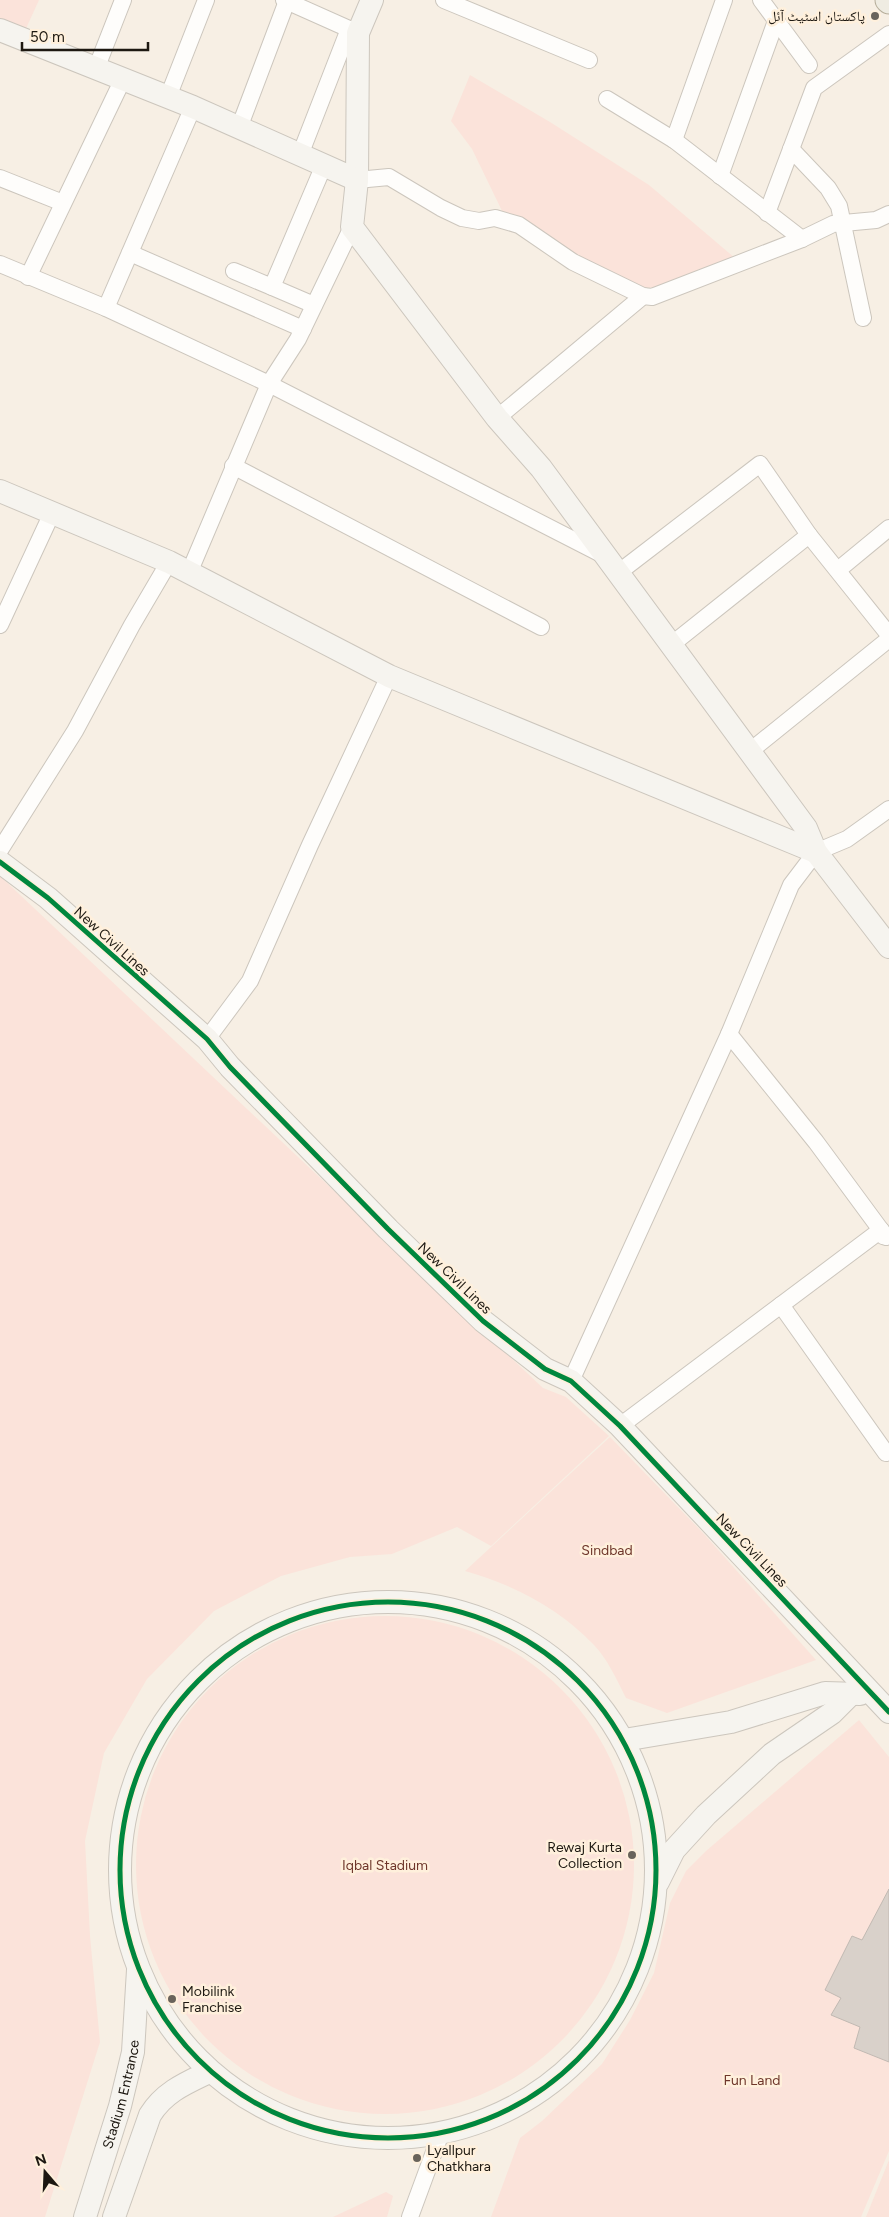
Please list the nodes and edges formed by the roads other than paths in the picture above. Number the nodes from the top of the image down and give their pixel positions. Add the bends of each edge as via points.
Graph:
1 (123, 0) edge
2 (206, 0) edge
3 (372, 0) edge
4 (444, 0) edge
5 (724, 0) edge
6 (761, 0) edge
7 (286, 1) edge
8 (776, 21) junction
9 (0, 30) edge
10 (354, 31) junction
11 (889, 34) edge
12 (589, 60) dead end
13 (809, 65) dead end
14 (96, 68) junction
15 (123, 80) junction
16 (168, 97) junction
17 (607, 99) dead end
18 (193, 108) junction
19 (239, 128) junction
20 (674, 140) junction
21 (791, 149) junction
22 (300, 154) junction
23 (324, 165) junction
24 (720, 176) junction
25 (0, 178) edge
26 (357, 180) junction
27 (63, 204) junction
28 (767, 213) junction
29 (889, 214) edge
30 (843, 223) junction
31 (352, 227) junction
32 (802, 239) junction
33 (130, 253) junction
34 (0, 264) edge
35 (234, 270) dead end
36 (28, 277) junction
37 (272, 287) junction
38 (643, 296) junction
39 (314, 305) junction
40 (106, 308) junction
41 (863, 318) dead end
42 (303, 329) junction
43 (269, 384) junction
44 (496, 418) junction
45 (233, 466) junction
46 (0, 491) edge
47 (52, 513) junction
48 (889, 528) edge
49 (810, 535) junction
50 (169, 562) junction
51 (611, 565) junction
52 (838, 570) junction
53 (189, 573) junction
54 (0, 624) edge
55 (541, 627) dead end
56 (889, 635) edge
57 (889, 640) edge
58 (671, 646) junction
59 (390, 676) junction
60 (749, 752) junction
61 (889, 809) edge
62 (0, 850) edge
63 (816, 852) junction
64 (0, 862) edge
65 (889, 947) edge
66 (729, 1034) junction
67 (207, 1039) junction
68 (884, 1236) edge
69 (781, 1305) junction
70 (571, 1381) junction
71 (620, 1426) junction
72 (886, 1453) dead end
73 (852, 1693) junction
74 (885, 1698) edge
75 (624, 1740) junction
76 (657, 1885) junction
77 (138, 1969) junction
78 (209, 2072) junction
79 (441, 2132) junction
80 (85, 2217) edge
81 (114, 2217) edge
82 (410, 2217) edge

1 - 14 street
2 - 16 street
3 - 10 street
4 - 12 street
5 - 20 street
6 - 8 street
7 - 10 street
7 - 19 street
8 - 13 street
8 - 24 street
9 - 14 street
10 - 22 street
10 - 26 street
11 - 21 street via 814,88
14 - 15 street
15 - 16 street
15 - 27 street
16 - 18 street
17 - 20 street
18 - 19 street
18 - 33 street
19 - 22 street
20 - 24 street
21 - 28 street
21 - 30 street via 828,188 839,206
22 - 23 street
23 - 26 street
23 - 37 street
24 - 28 street
25 - 27 street
26 - 31 street
26 - 38 street via 389,177 462,218 479,221 496,218 519,225 573,262
27 - 36 street
28 - 32 street
29 - 30 street via 876,220
30 - 32 street via 833,224
30 - 41 street
31 - 39 street
31 - 44 street
32 - 38 street via 652,297
33 - 40 street
33 - 42 street
34 - 36 street
35 - 37 street
36 - 40 street
37 - 39 street
38 - 44 street
39 - 42 street
40 - 43 street
42 - 43 street
43 - 45 street
43 - 51 street
44 - 51 street via 541,468
45 - 53 street
45 - 55 street
46 - 47 street
47 - 50 street
47 - 54 street
48 - 52 street
49 - 51 street via 760,464
49 - 52 street
49 - 58 street
50 - 53 street
50 - 62 street via 75,731
51 - 58 street
52 - 56 street
53 - 59 street
57 - 60 street
58 - 60 street
59 - 63 street
59 - 67 street via 250,981
60 - 63 street via 806,828
61 - 63 street via 847,839
63 - 65 street
63 - 66 street via 791,885
64 - 67 street, New Civil Lines via 48,898
66 - 68 street via 816,1142
66 - 70 street
67 - 70 street, New Civil Lines via 388,1229 483,1321 545,1369
68 - 69 street
69 - 71 street
69 - 72 street
70 - 71 street, New Civil Lines
71 - 74 street, New Civil Lines
73 - 74 street
73 - 75 street via 825,1694 731,1722
73 - 76 street via 832,1713 772,1754 706,1815 674,1850
75 - 76 street via 646,1795 655,1835
75 - 77 street via 602,1707 575,1677 544,1651 509,1630 471,1615 432,1606 351,1605 312,1613 274,1628 238,1648 190,1690 156,1736 138,1772 126,1811 120,1875 126,1930
76 - 79 street via 653,1917 634,1978 601,2033 562,2073 530,2097 472,2124
77 - 78 street via 158,2010
77 - 80 street, Stadium Entrance via 133,2052 120,2106
78 - 79 street via 267,2110 320,2130 376,2138
78 - 81 street via 166,2094 150,2115
79 - 82 street

